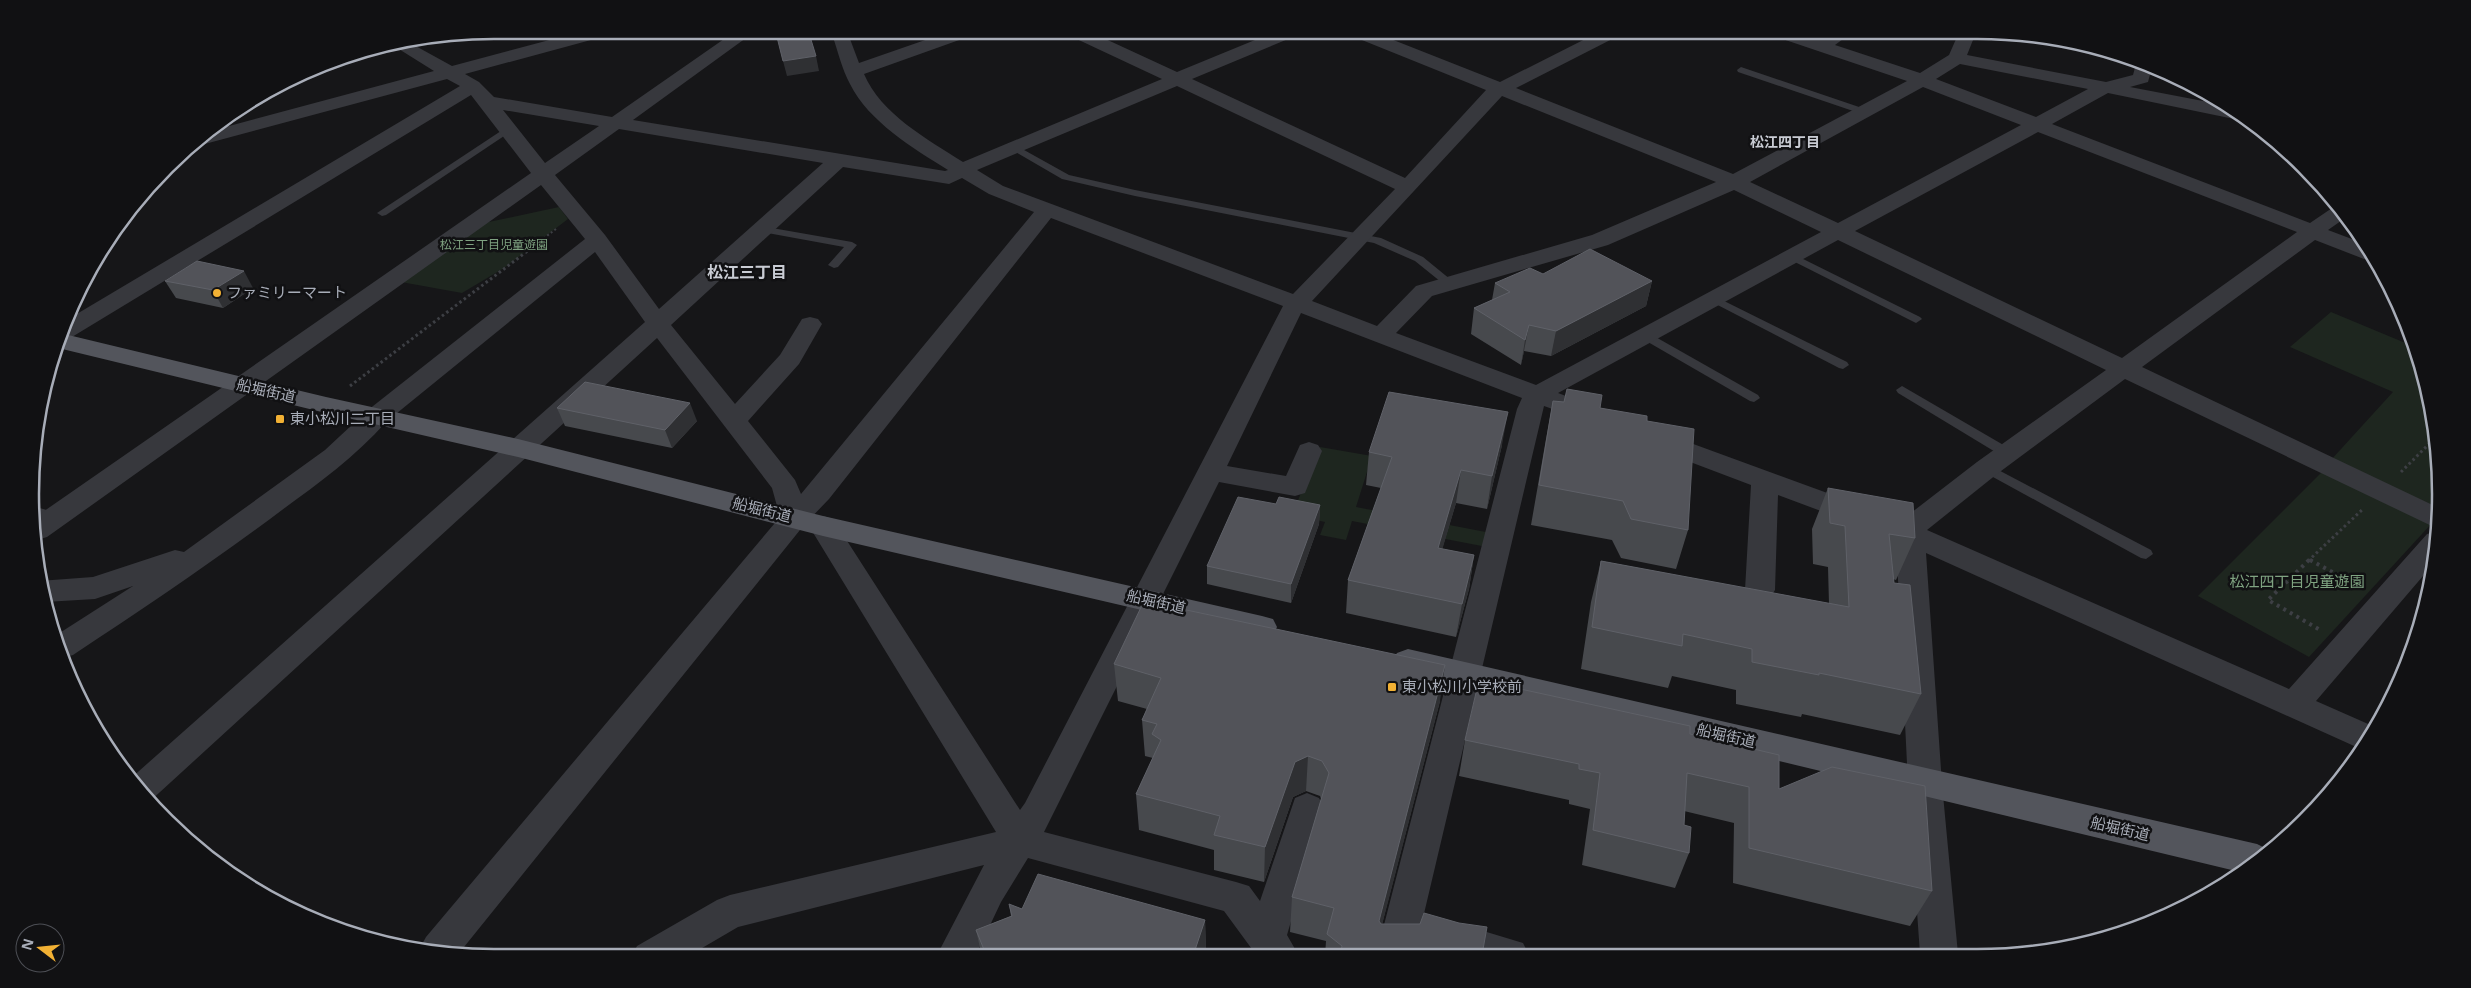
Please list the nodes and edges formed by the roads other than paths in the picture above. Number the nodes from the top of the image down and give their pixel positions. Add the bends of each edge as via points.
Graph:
1 (573, 39) edge
2 (735, 39) edge
3 (842, 39) edge
4 (945, 39) edge
5 (1091, 39) edge
6 (1273, 39) edge
7 (1375, 39) edge
8 (1598, 39) edge
9 (1800, 39) edge
10 (1832, 39) edge
11 (1965, 39) edge
12 (1821, 46) junction
13 (406, 47) edge
14 (1957, 58) junction
15 (1741, 70) dead end
16 (2143, 70) edge
17 (451, 71) junction
18 (854, 72) junction
19 (1178, 79) junction
20 (1922, 80) junction
21 (473, 86) junction
22 (2104, 88) junction
23 (1498, 90) junction
24 (488, 102) junction
25 (1862, 111) junction
26 (2223, 111) edge
27 (616, 123) junction
28 (2036, 125) junction
29 (507, 130) junction
30 (214, 136) edge
31 (1015, 148) junction
32 (838, 160) junction
33 (961, 170) junction
34 (542, 174) junction
35 (1734, 182) junction
36 (1408, 187) junction
37 (1047, 210) junction
38 (382, 213) dead end
39 (2336, 214) edge
40 (761, 229) junction
41 (1837, 231) junction
42 (2313, 232) junction
43 (1361, 236) junction
44 (597, 240) junction
45 (2361, 250) edge
46 (1791, 256) junction
47 (834, 265) dead end
48 (1450, 284) junction
49 (1712, 298) junction
50 (1296, 304) junction
51 (1916, 319) dead end
52 (657, 322) junction
53 (810, 324) dead end
54 (70, 328) edge
55 (1381, 336) junction
56 (1645, 336) junction
57 (65, 342) edge
58 (1843, 365) dead end
59 (2124, 369) junction
60 (242, 385) junction
61 (1902, 390) dead end
62 (1536, 395) junction
63 (1754, 398) dead end
64 (377, 416) junction
65 (734, 420) junction
66 (1609, 422) edge
67 (1637, 432) edge
68 (518, 448) junction
69 (1309, 451) dead end
70 (1997, 460) junction
71 (1210, 472) junction
72 (1765, 479) junction
73 (2431, 516) edge
74 (43, 520) edge
75 (808, 522) junction
76 (1910, 534) junction
77 (213, 548) junction
78 (2428, 552) edge
79 (2146, 554) dead end
80 (1760, 590) edge
81 (49, 591) edge
82 (1146, 600) junction
83 (1292, 634) edge
84 (65, 645) edge
85 (1378, 654) edge
86 (1465, 674) junction
87 (2294, 705) junction
88 (2363, 736) edge
89 (1925, 784) junction
90 (145, 786) edge
91 (1307, 808) dead end
92 (1021, 841) junction
93 (2250, 858) edge
94 (1399, 940) edge
95 (441, 946) edge
96 (1273, 948) edge
97 (666, 949) edge
98 (959, 949) edge
99 (1466, 949) edge
100 (1939, 949) edge

1 - 17 street
2 - 27 street
3 - 18 street
4 - 18 street
5 - 19 street
6 - 19 street
7 - 23 street
8 - 23 street
9 - 12 street
10 - 12 street
11 - 14 street
12 - 20 street
13 - 17 street
14 - 20 street
14 - 22 street
15 - 25 lane
16 - 22 street via 2142,78
17 - 21 street
17 - 30 street
18 - 33 street via 860,87 872,102 899,127
19 - 31 street
19 - 36 street
20 - 25 street
20 - 28 street
21 - 24 street
21 - 54 street
22 - 26 street
22 - 28 street
23 - 35 street
23 - 36 street
24 - 27 street
24 - 29 street
25 - 35 street
27 - 32 street
27 - 34 street
28 - 41 street
28 - 42 street
29 - 34 street
29 - 38 lane
31 - 33 street
31 - 43 lane via 1066,177
32 - 33 street via 950,178
32 - 40 street
33 - 37 street via 996,190
34 - 44 street
34 - 60 street
35 - 41 street
35 - 48 street via 1600,240
36 - 43 street
37 - 50 street
37 - 75 street via 818,493
39 - 42 street
40 - 47 lane via 852,245
40 - 52 street
41 - 46 street
41 - 59 street
42 - 45 street
42 - 59 street
43 - 48 lane via 1419,259
43 - 50 street
44 - 52 street
44 - 64 street
46 - 49 street
46 - 51 lane
48 - 55 street via 1424,292
49 - 56 street
49 - 58 lane
50 - 55 street
50 - 71 street
52 - 65 street
52 - 68 street
53 - 65 street via 790,359
55 - 62 street
56 - 62 street
56 - 63 lane
57 - 60 main road, 船堀街道
59 - 70 street
59 - 73 street
60 - 64 main road, 船堀街道
60 - 74 street
61 - 70 lane
62 - 66 street
62 - 86 street
64 - 68 main road, 船堀街道
64 - 77 street via 359,437
65 - 75 street via 785,486
67 - 72 street
68 - 75 main road, 船堀街道
68 - 90 street
69 - 71 street via 1295,487
70 - 76 street via 1917,523
70 - 79 lane
71 - 82 street
72 - 76 street
72 - 80 street
75 - 82 main road, 船堀街道
75 - 92 street
75 - 95 street
76 - 87 street
76 - 89 street
77 - 81 street via 95,588
77 - 84 street
78 - 87 street
82 - 83 main road, 船堀街道
82 - 92 street
85 - 86 main road, 船堀街道
86 - 89 main road, 船堀街道
86 - 94 street
87 - 88 street
89 - 93 main road, 船堀街道
89 - 100 street
91 - 96 street
92 - 96 street via 1236,898
92 - 97 street via 730,912
92 - 98 street via 988,892
94 - 99 street

